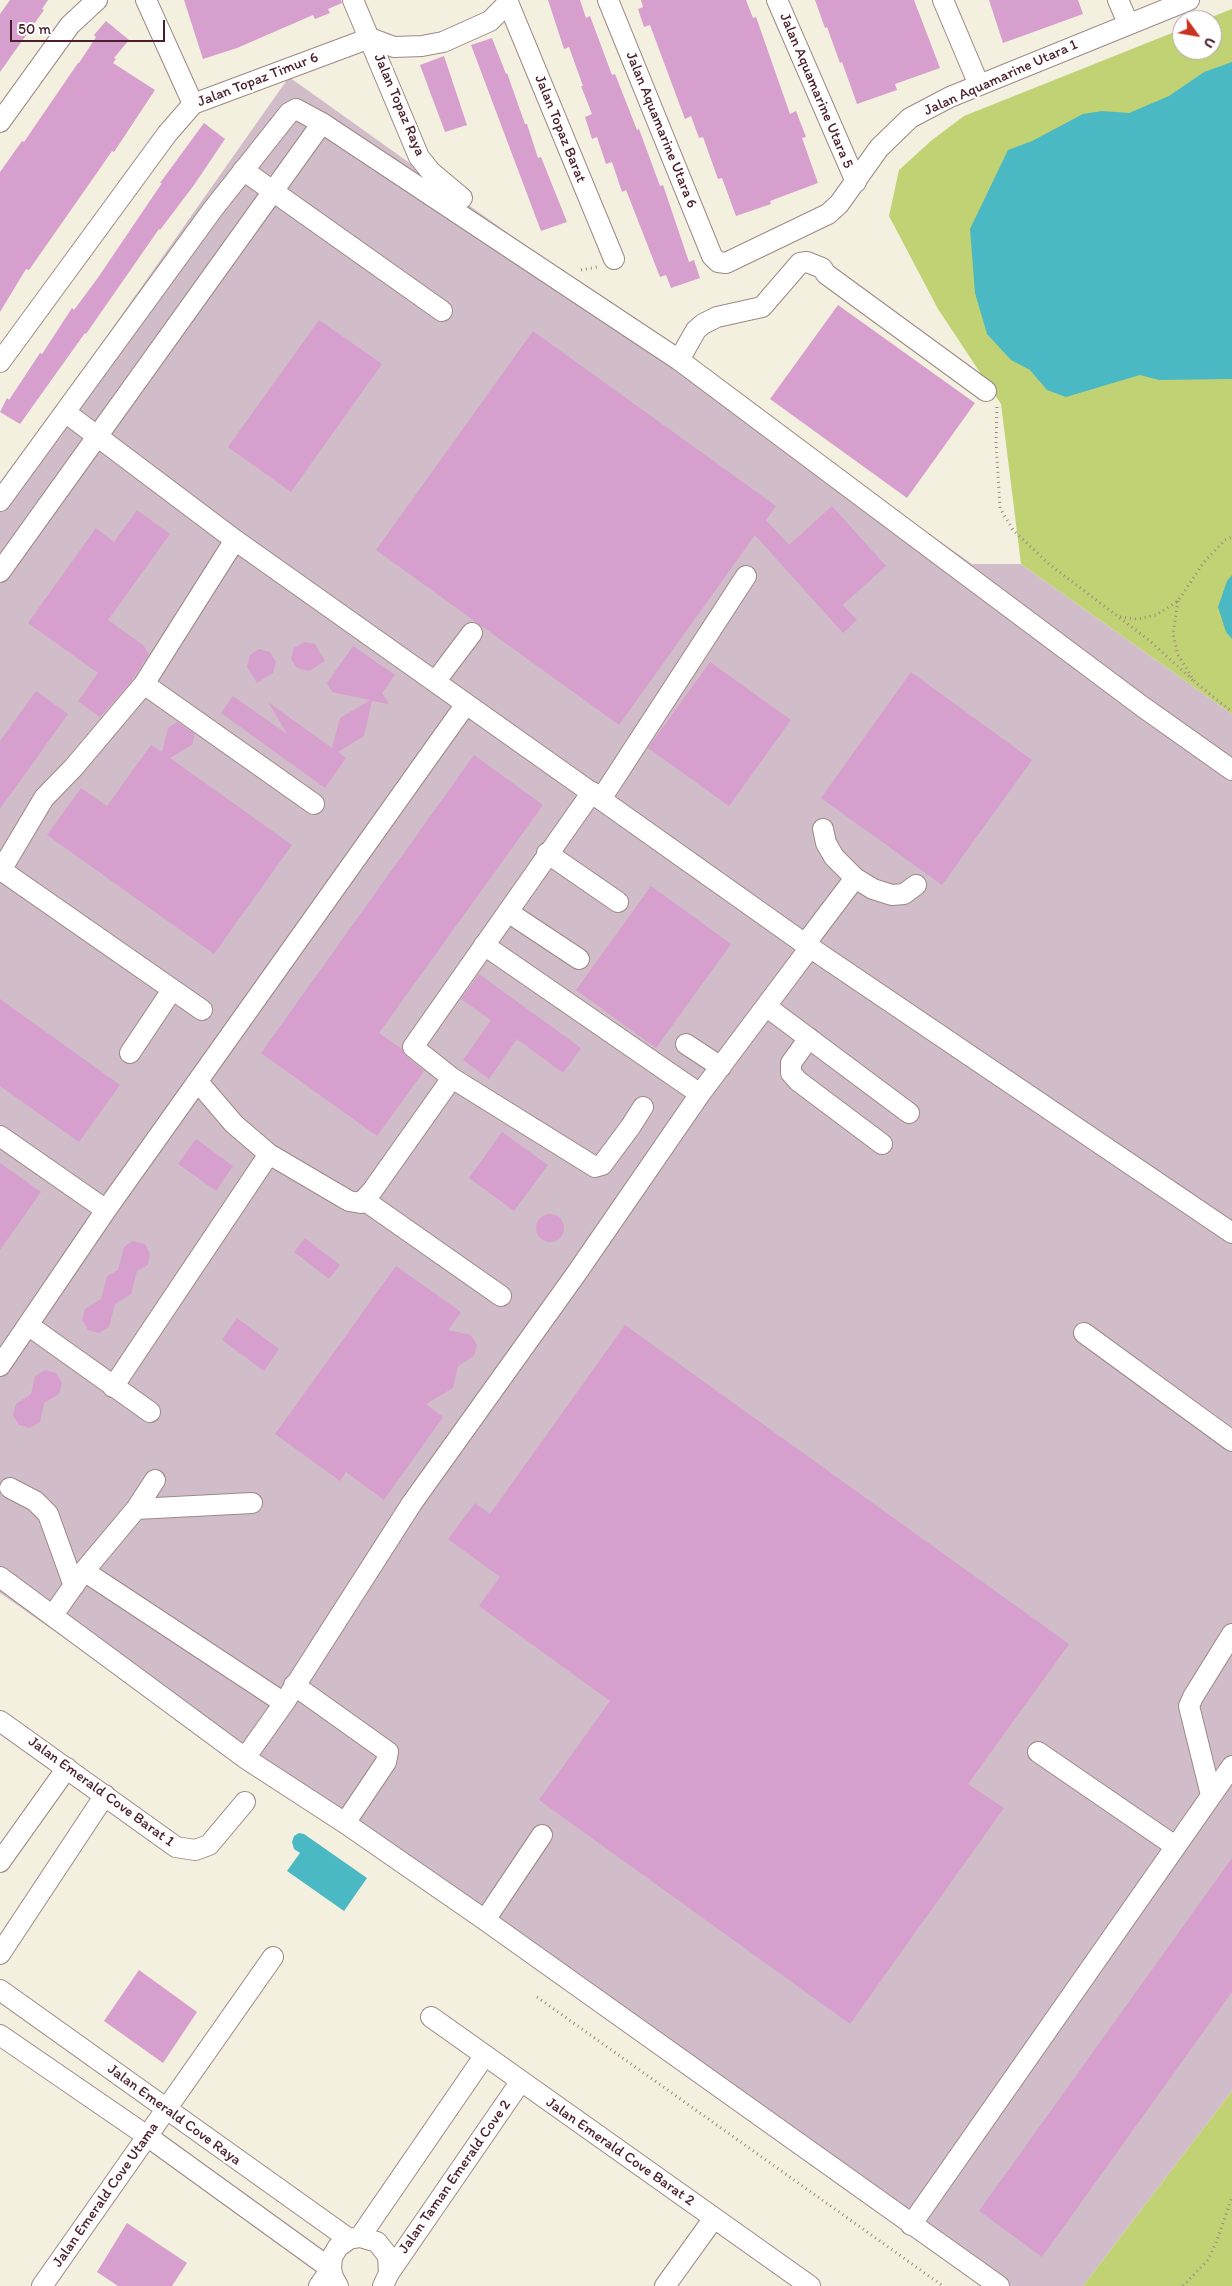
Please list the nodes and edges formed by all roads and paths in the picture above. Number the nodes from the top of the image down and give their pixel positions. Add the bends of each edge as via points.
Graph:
1 (98, 0) edge
2 (146, 0) edge
3 (353, 0) edge
4 (608, 0) edge
5 (777, 0) edge
6 (943, 0) edge
7 (1118, 0) edge
8 (1189, 0) edge
9 (507, 1) edge
10 (1128, 23) junction
11 (370, 38) junction
12 (980, 85) junction
13 (193, 104) junction
14 (0, 122) edge
15 (322, 123) junction
16 (244, 170) junction
17 (856, 182) junction
18 (274, 192) junction
19 (462, 198) dead end
20 (614, 259) dead end
21 (714, 259) joint
22 (442, 311) dead end
23 (679, 360) junction
24 (0, 362) edge
25 (986, 390) joint
26 (65, 412) junction
27 (98, 437) junction
28 (0, 501) edge
29 (1232, 536) edge
30 (235, 540) junction
31 (0, 572) edge
32 (746, 576) dead end
33 (1178, 601) junction
34 (1120, 617) junction
35 (472, 633) dead end
36 (435, 682) junction
37 (1195, 682) junction
38 (144, 684) junction
39 (466, 704) junction
40 (1232, 712) edge
41 (1232, 770) edge
42 (596, 795) junction
43 (314, 804) dead end
44 (823, 828) dead end
45 (548, 853) junction
46 (0, 871) edge
47 (855, 878) junction
48 (916, 885) dead end
49 (618, 902) dead end
50 (508, 912) junction
51 (484, 945) junction
52 (808, 945) junction
53 (580, 959) dead end
54 (172, 990) junction
55 (767, 1006) junction
56 (202, 1010) dead end
57 (809, 1038) junction
58 (686, 1044) dead end
59 (130, 1053) dead end
60 (721, 1067) junction
61 (452, 1078) junction
62 (198, 1082) junction
63 (700, 1094) junction
64 (643, 1107) dead end
65 (909, 1113) dead end
66 (0, 1136) edge
67 (882, 1144) dead end
68 (270, 1154) junction
69 (364, 1200) junction
70 (106, 1210) junction
71 (1232, 1233) edge
72 (501, 1296) dead end
73 (28, 1325) junction
74 (1084, 1333) dead end
75 (0, 1366) edge
76 (113, 1387) junction
77 (150, 1412) dead end
78 (1232, 1441) edge
79 (154, 1480) dead end
80 (10, 1488) dead end
81 (252, 1503) dead end
82 (136, 1509) junction
83 (0, 1577) edge
84 (79, 1578) junction
85 (53, 1616) junction
86 (1232, 1634) edge
87 (294, 1685) junction
88 (284, 1703) junction
89 (0, 1721) edge
90 (1038, 1752) dead end
91 (244, 1758) junction
92 (1232, 1766) edge
93 (67, 1768) junction
94 (105, 1794) junction
95 (1212, 1795) junction
96 (245, 1802) dead end
97 (345, 1823) junction
98 (542, 1835) dead end
99 (1175, 1846) junction
100 (0, 1862) edge
101 (484, 1920) junction
102 (0, 1954) edge
103 (273, 1956) dead end
104 (0, 1990) edge
105 (537, 1997) dead end
106 (431, 2017) dead end
107 (0, 2035) edge
108 (485, 2055) junction
109 (521, 2081) junction
110 (166, 2109) junction
111 (147, 2136) junction
112 (1232, 2197) edge
113 (714, 2218) junction
114 (911, 2225) junction
115 (354, 2238) junction
116 (335, 2277) edge
117 (386, 2280) edge
118 (42, 2286) edge
119 (319, 2286) edge
120 (665, 2286) edge
121 (810, 2286) edge
122 (943, 2286) edge
123 (998, 2286) edge
124 (1183, 2286) edge

1 - 14 street via 70,25
2 - 13 street
3 - 11 street, Jalan Topaz Raya
4 - 21 street, Jalan Aquamarine Utara 6
5 - 17 street, Jalan Aquamarine Utara 5
6 - 12 street
7 - 10 street
8 - 10 street, Jalan Aquamarine Utara 1
9 - 11 street via 490,21 443,42 394,47
9 - 20 street, Jalan Topaz Barat
10 - 12 street, Jalan Aquamarine Utara 1
11 - 13 street, Jalan Topaz Timur 6
11 - 19 street, Jalan Topaz Raya via 419,157 431,172
12 - 17 street, Jalan Aquamarine Utara 1 via 910,118 879,148
13 - 24 street, Jalan Topaz Timur 6 via 167,134
15 - 16 street via 293,110
15 - 18 street
15 - 23 street
16 - 18 street
16 - 26 street
17 - 21 street, Jalan Aquamarine Utara 1 via 828,214 726,263
18 - 22 street
18 - 27 street
23 - 25 street via 703,324 717,317 762,307 800,263 807,262 822,268
23 - 41 street
25 - 34 path via 994,398 997,408 1000,508 1006,519 1013,530 1049,564
26 - 27 street
26 - 28 street
27 - 30 street
27 - 31 street
29 - 33 path via 1204,562
30 - 36 street
30 - 38 street
32 - 42 street
33 - 34 path via 1156,615 1137,619
33 - 37 path via 1173,634 1178,656
34 - 37 path
35 - 36 street
36 - 39 street
37 - 40 path
38 - 43 street
38 - 46 street via 44,798
39 - 42 street
39 - 62 street
42 - 45 street
42 - 52 street
44 - 47 street via 826,843 834,857
45 - 49 street
45 - 50 street
46 - 54 street
47 - 48 street via 892,896 904,894
47 - 52 street
50 - 51 street
50 - 53 street
51 - 61 street via 413,1044 413,1049
51 - 63 street
52 - 55 street
52 - 71 street
54 - 56 street
54 - 59 street
55 - 57 street
55 - 60 street
57 - 65 street
57 - 67 street via 791,1063 791,1073
58 - 60 street
60 - 63 street
61 - 64 street via 596,1168 602,1165
61 - 69 street
62 - 68 street via 234,1124
62 - 70 street
63 - 87 street via 412,1503
66 - 70 street
68 - 69 street via 348,1201 356,1204
68 - 76 street
69 - 72 street
70 - 73 street
73 - 75 street
73 - 76 street
74 - 78 street
76 - 77 street
79 - 82 street
80 - 84 street via 35,1501 48,1514
81 - 82 street
82 - 84 street
83 - 85 street
84 - 85 street
84 - 88 street
85 - 91 street
86 - 95 street via 1189,1706
87 - 88 street
87 - 97 street via 388,1752 386,1762
88 - 91 street
89 - 93 street, Jalan Emerald Cove Barat 1
90 - 99 street
91 - 97 street
92 - 95 street
93 - 94 street, Jalan Emerald Cove Barat 1
93 - 100 street
94 - 96 street, Jalan Emerald Cove Barat 1 via 176,1847 187,1850 209,1845
94 - 102 street
95 - 99 street
97 - 101 street
98 - 101 street
99 - 114 street
101 - 114 street
103 - 110 street, Jalan Emerald Cove Utama
104 - 110 street, Jalan Emerald Cove Raya
105 - 122 path
106 - 108 street, Jalan Emerald Cove Barat 2
107 - 111 street
108 - 109 street, Jalan Emerald Cove Barat 2
108 - 115 street
109 - 113 street, Jalan Emerald Cove Barat 2
109 - 117 street, Jalan Taman Emerald Cove 2
110 - 111 street, Jalan Emerald Cove Utama
110 - 115 street, Jalan Emerald Cove Raya
111 - 116 street
111 - 118 street, Jalan Emerald Cove Utama
112 - 124 path via 1208,2260
113 - 120 street
113 - 121 street, Jalan Emerald Cove Barat 2
114 - 123 street
115 - 116 street via 338,2247 332,2257
115 - 117 street, Jalan Taman Emerald Cove 2 via 377,2242 384,2248 388,2256
116 - 119 street

